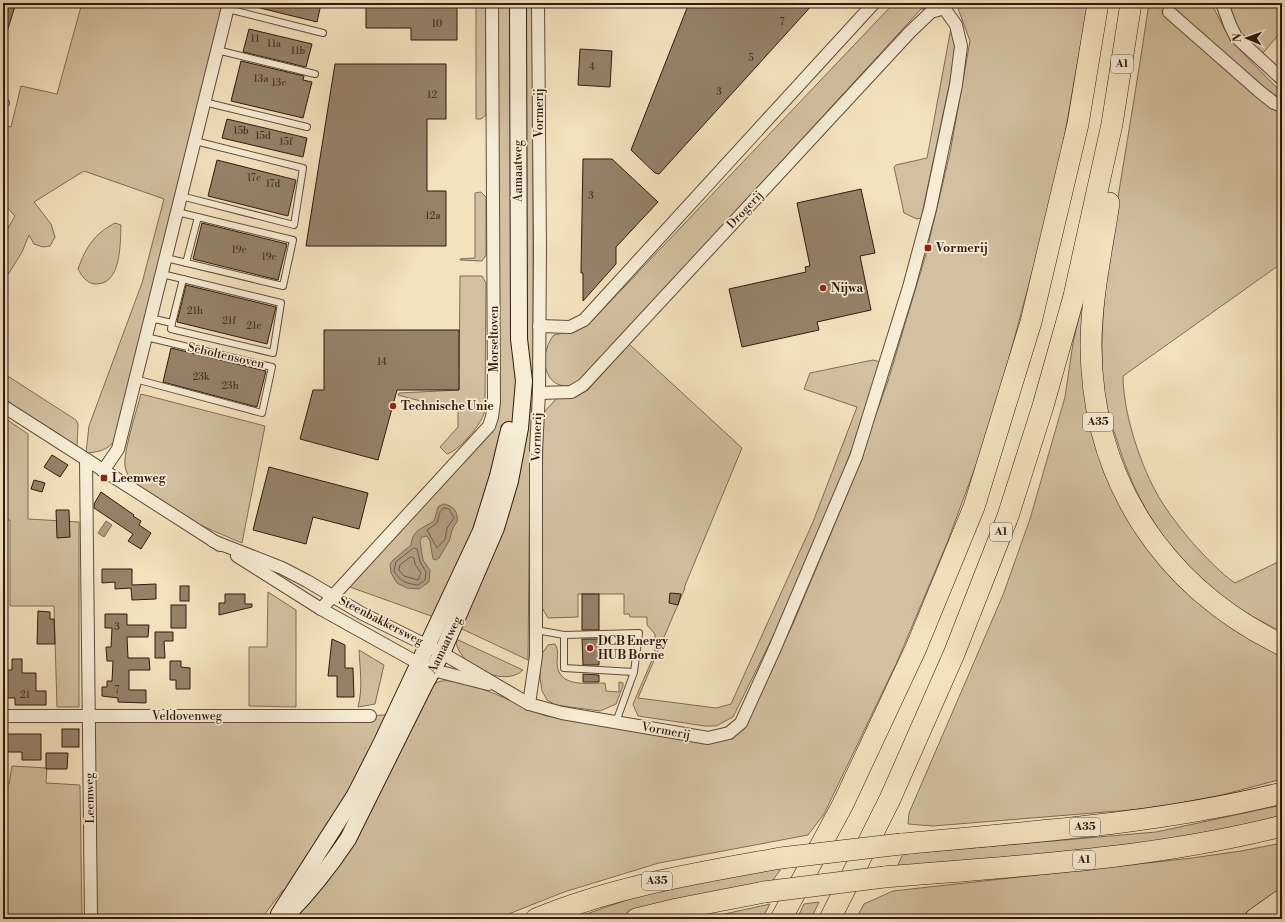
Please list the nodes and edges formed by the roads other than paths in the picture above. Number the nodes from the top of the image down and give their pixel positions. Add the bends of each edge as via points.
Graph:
1 (492, 3) edge
2 (518, 3) edge
3 (538, 3) edge
4 (874, 3) edge
5 (1098, 3) edge
6 (1131, 3) edge
7 (1222, 3) edge
8 (228, 6) edge
9 (944, 6) edge
10 (1169, 12) tunnel mouth
11 (323, 33) dead end
12 (217, 50) junction
13 (315, 74) dead end
14 (1282, 79) edge
15 (204, 102) junction
16 (1282, 106) edge
17 (1112, 124) junction
18 (307, 127) dead end
19 (195, 141) junction
20 (181, 196) junction
21 (177, 212) junction
22 (198, 217) junction
23 (166, 258) junction
24 (186, 263) junction
25 (162, 274) junction
26 (183, 279) junction
27 (150, 318) junction
28 (172, 323) junction
29 (539, 326) junction
30 (146, 337) junction
31 (519, 339) junction
32 (135, 379) junction
33 (539, 393) junction
34 (3, 406) edge
35 (86, 460) junction
36 (103, 471) junction
37 (213, 541) junction
38 (332, 596) junction
39 (321, 609) junction
40 (536, 630) junction
41 (564, 635) junction
42 (426, 645) junction
43 (1282, 645) edge
44 (442, 653) junction
45 (418, 663) junction
46 (433, 670) junction
47 (634, 672) junction
48 (495, 686) junction
49 (529, 704) junction
50 (3, 716) edge
51 (89, 716) junction
52 (370, 716) dead end
53 (616, 722) junction
54 (1282, 793) edge
55 (1282, 826) edge
56 (1282, 900) edge
57 (91, 919) edge
58 (276, 919) edge
59 (283, 919) edge
60 (536, 919) edge
61 (636, 919) edge
62 (781, 919) edge
63 (830, 919) edge
64 (1255, 919) edge

1 - 38 street, Morseltoven via 492,417 489,426
2 - 31 main road, Aamaatweg
3 - 29 street, Vormerij
4 - 29 street via 584,320 570,327
5 - 62 highway via 1078,124 1031,322 974,507 916,648 843,804
6 - 17 highway, A1
7 - 14 street via 1236,37
8 - 11 lane
8 - 12 street
9 - 33 street, Drogerij via 931,12 910,32 583,385 571,392
9 - 53 street, Vormerij via 956,25 961,46 956,85 930,209 909,287 856,457 741,723 729,733 708,738
10 - 16 street via 1264,95
12 - 13 lane
12 - 15 street
15 - 18 lane
15 - 19 street
17 - 43 highway, A35 via 1111,188 1094,302 1091,346 1094,395 1106,448 1141,524 1175,568 1222,610
17 - 63 highway, A1 via 1074,296 1008,516 954,654 890,799
19 - 20 street
19 - 20 lane via 303,168 294,225
20 - 21 street
21 - 22 lane
21 - 23 street
22 - 24 lane
22 - 24 lane via 294,240 284,286
23 - 24 lane
23 - 25 street
25 - 26 lane, Scholtensoven
25 - 27 street
26 - 28 lane
26 - 28 lane, Scholtensoven via 281,303 273,353 171,329
27 - 28 lane, Scholtensoven
27 - 30 street
29 - 33 street, Vormerij
30 - 32 street
30 - 32 lane, Scholtensoven via 272,367 262,413
31 - 42 main road, Aamaatweg via 510,422 498,476 481,531
31 - 44 main road, Aamaatweg via 524,381 520,428 510,481 496,528
32 - 36 street via 118,449
33 - 40 street, Vormerij via 536,450
34 - 35 street, Steenbakkersweg
35 - 36 street, Steenbakkersweg
35 - 51 street, Leemweg
36 - 37 street, Steenbakkersweg
37 - 38 street, Steenbakkersweg via 282,568
37 - 39 street, Steenbakkersweg
38 - 39 street, Morseltoven
38 - 42 street, Steenbakkersweg
39 - 45 street, Steenbakkersweg
40 - 41 lane
40 - 49 street, Vormerij via 536,656
41 - 47 lane via 564,668
41 - 47 lane via 640,633
42 - 44 street, Steenbakkersweg
42 - 45 main road, Aamaatweg
44 - 46 main road, Aamaatweg
44 - 48 street, Steenbakkersweg
45 - 46 street, Steenbakkersweg
45 - 58 main road, Aamaatweg via 355,794
46 - 48 street, Steenbakkersweg
46 - 59 main road, Aamaatweg via 348,839 320,879
47 - 53 lane
48 - 49 street
49 - 53 street, Vormerij via 562,713
50 - 51 street, Veldovenweg
51 - 52 street, Veldovenweg
51 - 57 street, Leemweg
54 - 60 highway, A35, bridge via 1194,813 1103,826 901,844 781,858 646,883 586,900
55 - 61 highway, A1, bridge via 1183,847 1134,854 764,892
56 - 64 highway

